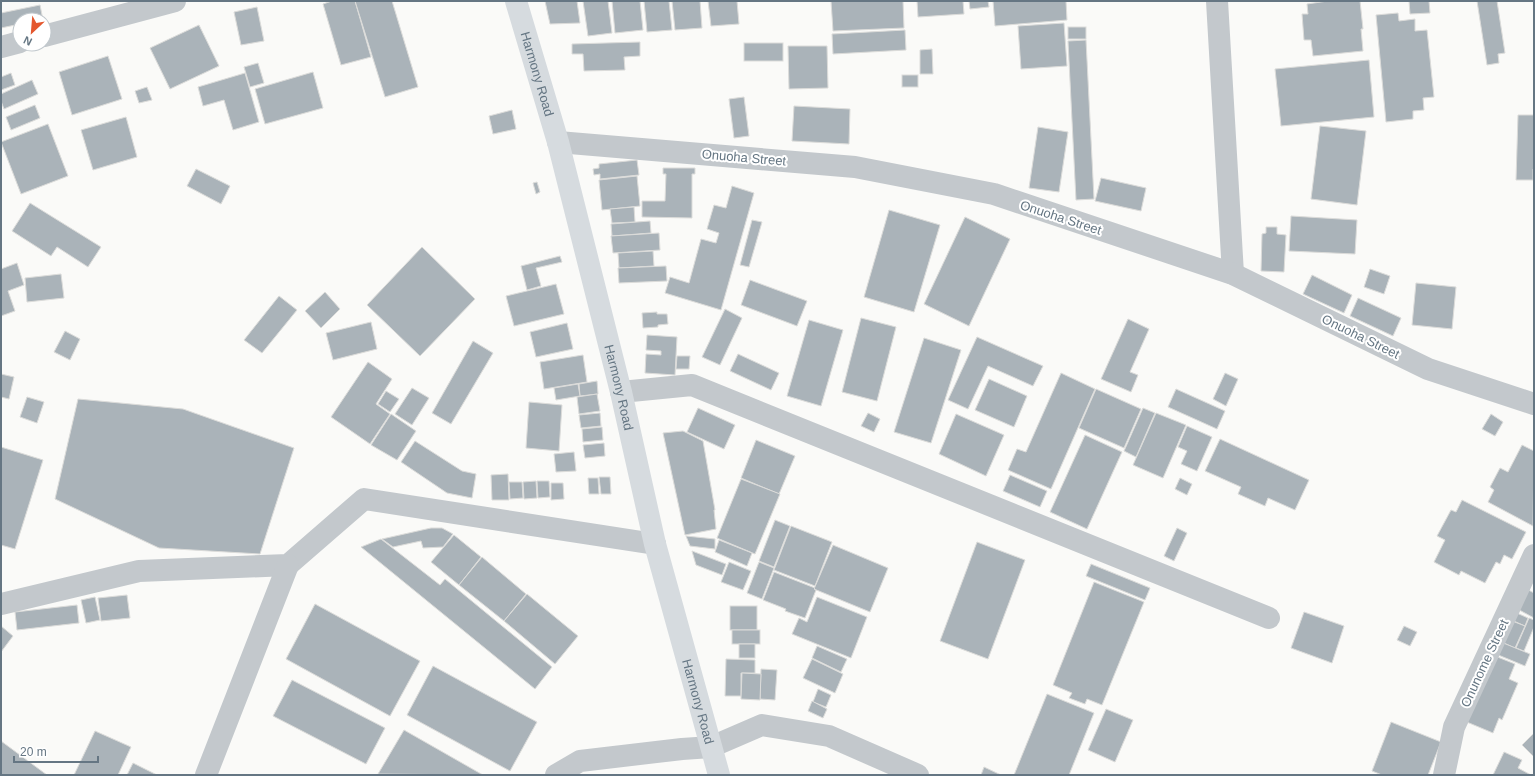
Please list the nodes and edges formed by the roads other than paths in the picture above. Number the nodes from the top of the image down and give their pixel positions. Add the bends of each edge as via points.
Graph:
1 (175, 1) edge
2 (516, 1) edge
3 (1217, 1) edge
4 (52, 34) edge
5 (12, 44) edge
6 (1, 47) edge
7 (558, 142) junction
8 (1233, 274) junction
9 (620, 392) junction
10 (1534, 404) edge
11 (655, 544) junction
12 (1534, 555) edge
13 (288, 565) junction
14 (1, 604) edge
15 (1269, 618) dead end
16 (711, 747) junction
17 (206, 775) edge
18 (556, 775) edge
19 (718, 775) edge
20 (918, 775) edge
21 (1444, 775) edge

1 - 4 street
2 - 7 main road, Harmony Road
3 - 8 street
5 - 6 street
7 - 8 street, Onuoha Street via 855,167 994,194
7 - 9 main road, Harmony Road
8 - 10 street, Onuoha Street via 1428,369
9 - 11 main road, Harmony Road
9 - 15 street via 692,385
11 - 13 street via 364,500
11 - 16 main road, Harmony Road
12 - 21 street, Onunome Street via 1454,727
13 - 14 street via 139,571
13 - 17 street
16 - 18 street via 580,760
16 - 19 main road, Harmony Road
16 - 20 street via 762,725 828,736

